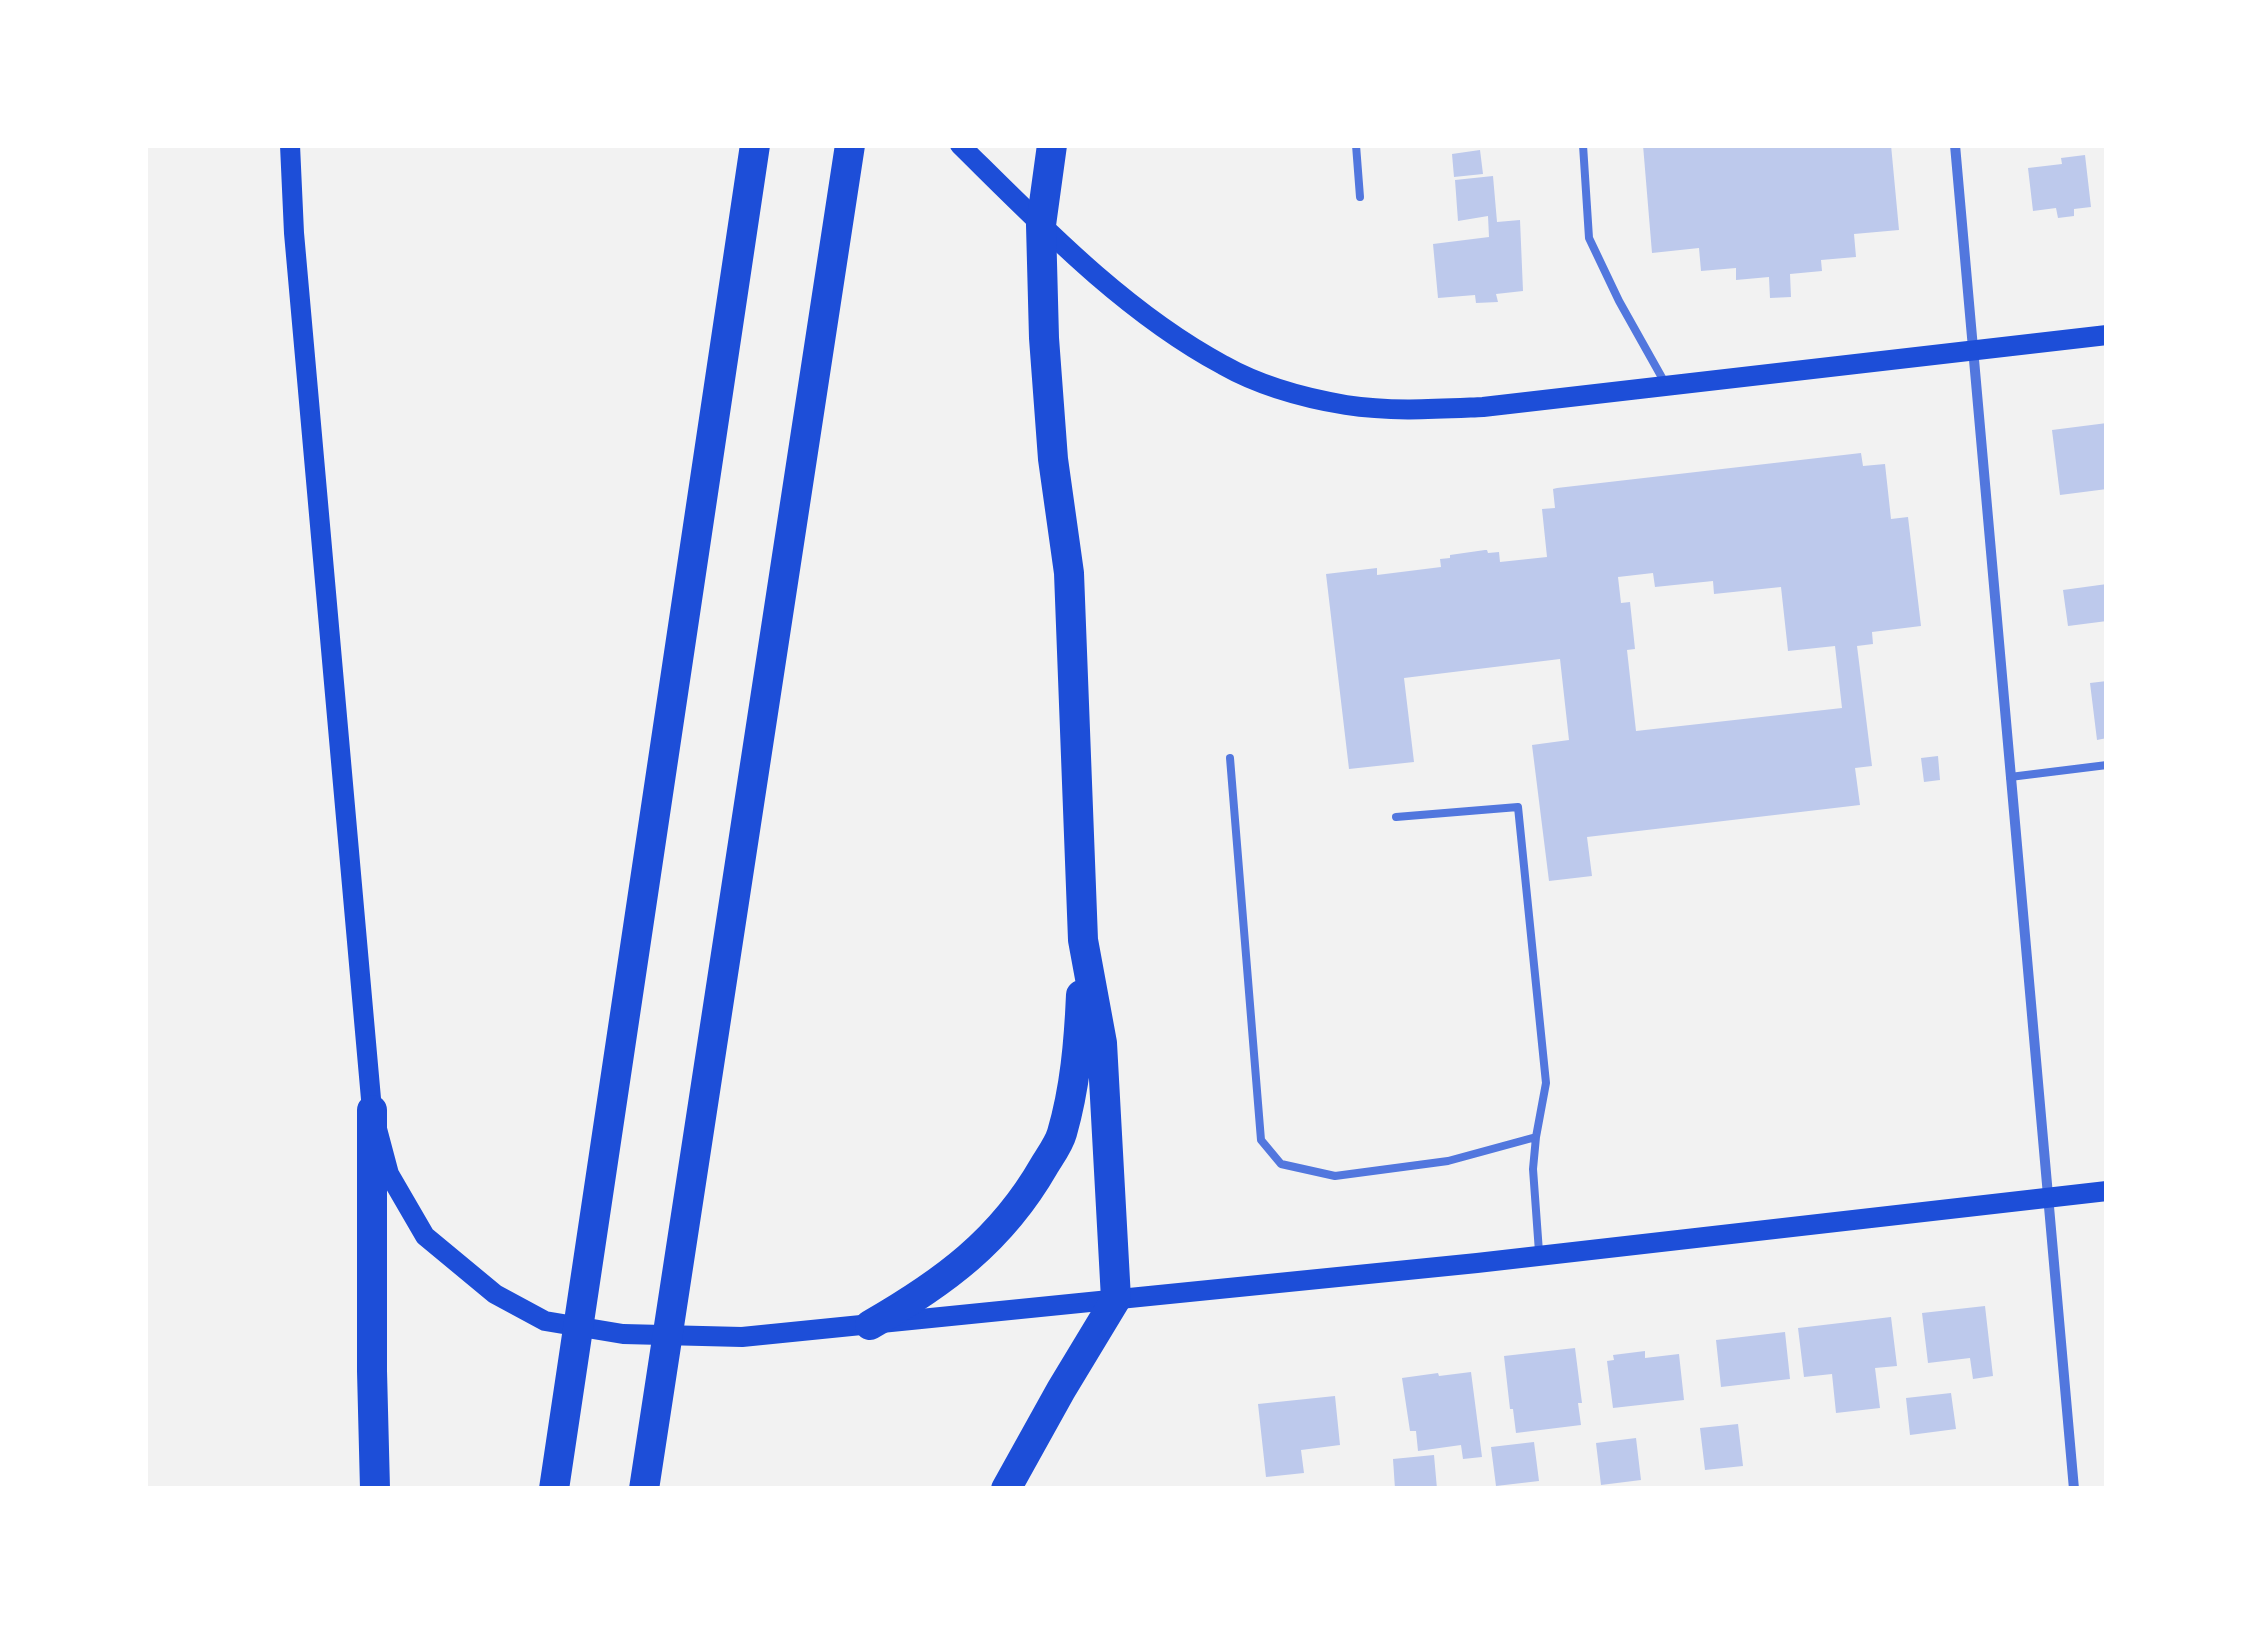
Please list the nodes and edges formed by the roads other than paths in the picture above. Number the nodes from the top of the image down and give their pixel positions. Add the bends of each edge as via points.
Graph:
1 (290, 145) edge
2 (756, 145) edge
3 (850, 145) edge
4 (960, 145) edge
5 (1052, 145) edge
6 (1356, 145) edge
7 (1582, 145) edge
8 (1955, 145) edge
9 (1360, 197) dead end
10 (1042, 225) junction
11 (2107, 336) edge
12 (1972, 352) junction
13 (1668, 387) junction
14 (1230, 758) dead end
15 (2107, 765) edge
16 (2010, 776) junction
17 (1396, 817) dead end
18 (1082, 940) junction
19 (372, 1110) junction
20 (1536, 1137) junction
21 (2107, 1191) edge
22 (2048, 1197) junction
23 (1539, 1256) junction
24 (1116, 1299) junction
25 (870, 1325) junction
26 (375, 1489) edge
27 (554, 1489) edge
28 (644, 1489) edge
29 (1006, 1489) edge
30 (2074, 1489) edge

1 - 19 main road
2 - 27 highway
3 - 28 highway
4 - 10 main road
5 - 10 highway
6 - 9 lane
7 - 13 lane via 1590,238
8 - 12 street
10 - 13 main road via 1185,343 1266,385 1318,400 1405,410
10 - 18 highway via 1053,459 1069,573
11 - 12 main road
12 - 13 main road
12 - 16 street
14 - 20 lane via 1261,1140 1280,1164 1336,1176 1448,1161
15 - 16 lane
16 - 22 street
17 - 20 lane via 1518,807 1546,1083
18 - 24 highway via 1102,1042
18 - 25 highway via 1079,1054 1062,1136 999,1230 964,1264
19 - 25 main road via 389,1174 425,1236 495,1294 545,1321 622,1334 742,1337
19 - 26 highway
20 - 23 lane
21 - 22 main road
22 - 23 main road
22 - 30 street
23 - 24 main road
24 - 25 main road
24 - 29 highway

